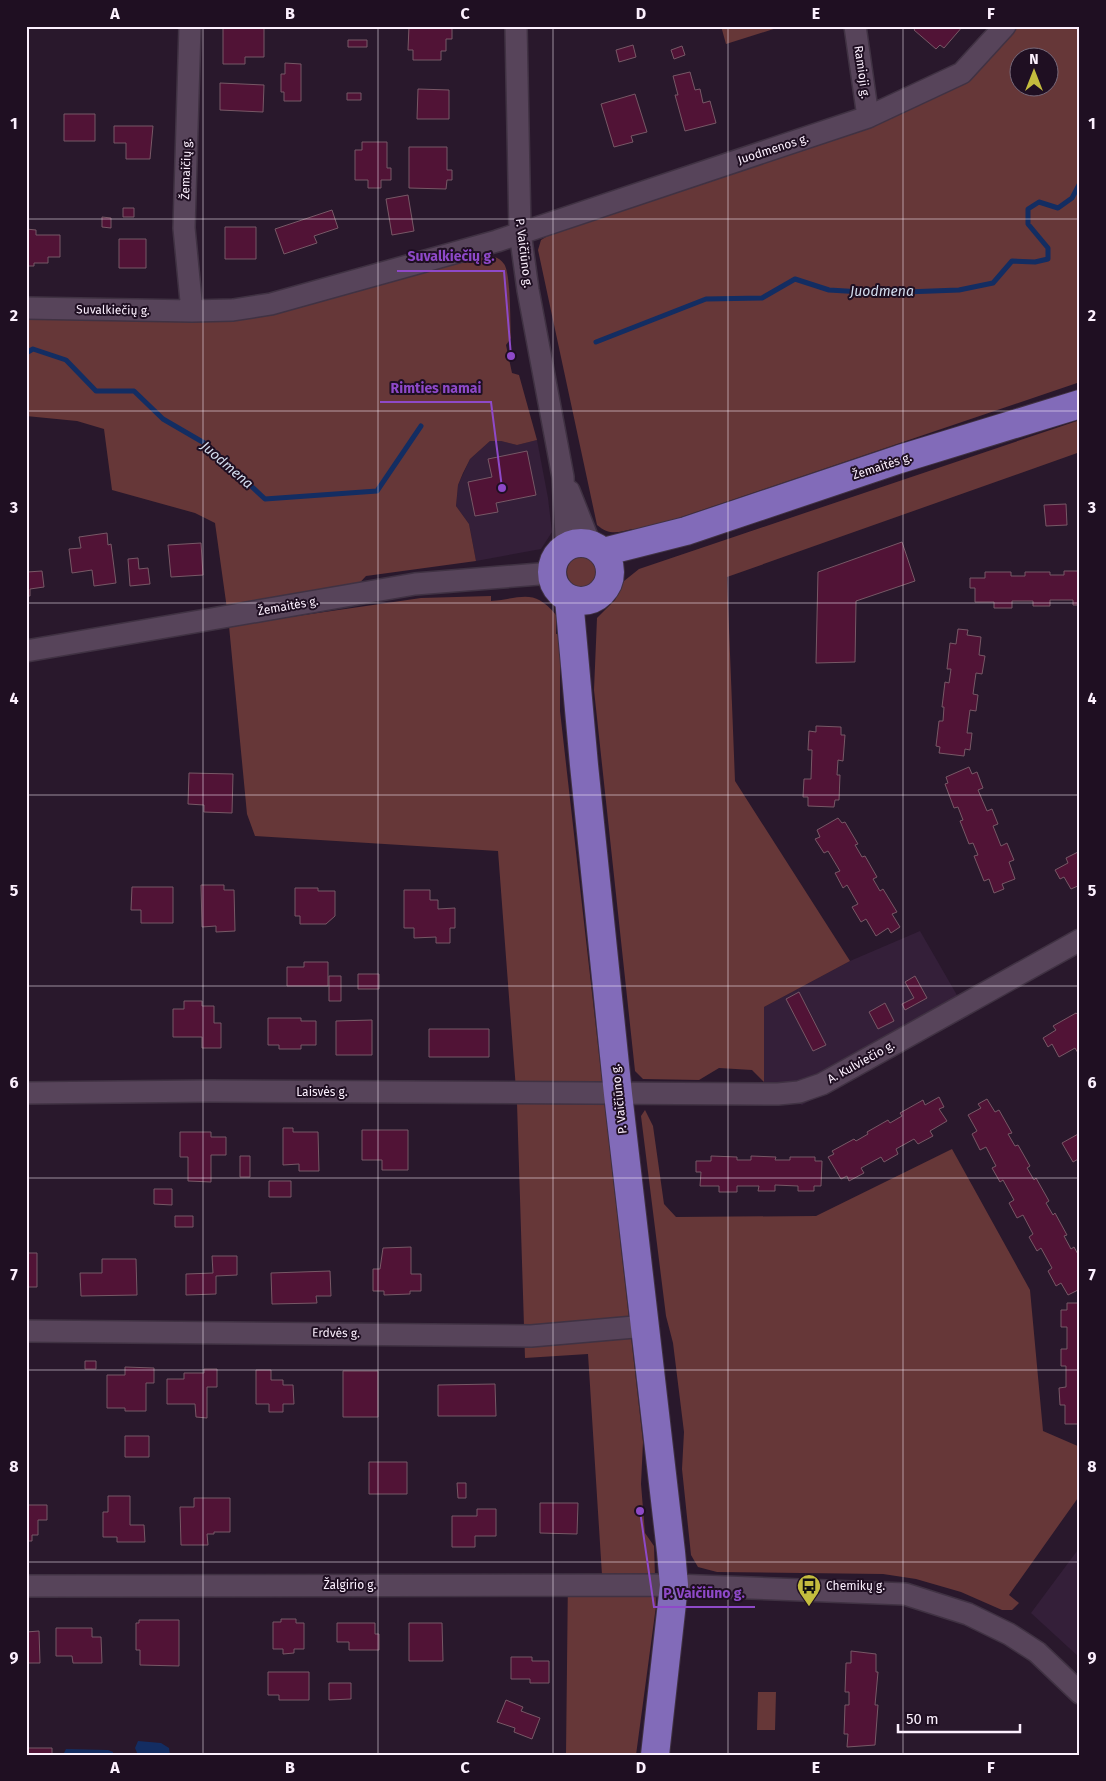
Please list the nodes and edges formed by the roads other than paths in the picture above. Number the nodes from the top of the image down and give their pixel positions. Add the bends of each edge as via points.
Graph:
1 (190, 26) edge
2 (516, 26) edge
3 (855, 26) edge
4 (1004, 26) edge
5 (868, 117) junction
6 (520, 232) junction
7 (26, 308) edge
8 (192, 311) junction
9 (1080, 404) edge
10 (592, 554) junction
11 (552, 573) junction
12 (581, 599) junction
13 (26, 650) edge
14 (1080, 940) edge
15 (26, 1093) edge
16 (618, 1094) junction
17 (646, 1326) junction
18 (26, 1331) edge
19 (674, 1585) junction
20 (26, 1586) edge
21 (1080, 1694) edge
22 (655, 1755) edge

1 - 8 street, Žemaičių g. via 184,228
2 - 6 street, P. Vaičiūno g.
3 - 5 street, Ramioji g.
4 - 5 street, Juodmenos g. via 962,73
5 - 6 street, Juodmenos g.
6 - 8 street, Suvalkiečių g. via 271,304 234,310
6 - 10 street, P. Vaičiūno g. via 563,477 566,536
7 - 8 street, Suvalkiečių g.
9 - 10 main road, Žemaitės g. via 900,459 686,531
10 - 11 main road via 555,559
10 - 12 main road via 606,588
11 - 12 main road via 560,593
11 - 13 street, Žemaitės g. via 415,584
12 - 16 main road, P. Vaičiūno g. via 578,682 584,765
14 - 16 street, A. Kulviečio g. via 822,1084 799,1092
15 - 16 street, Laisvės g.
16 - 17 main road, P. Vaičiūno g.
17 - 18 street, Erdvės g. via 531,1336
17 - 19 main road, P. Vaičiūno g.
19 - 20 street, Žalgirio g.
19 - 21 street via 905,1594 968,1614 1009,1634 1037,1652
19 - 22 main road, P. Vaičiūno g.

